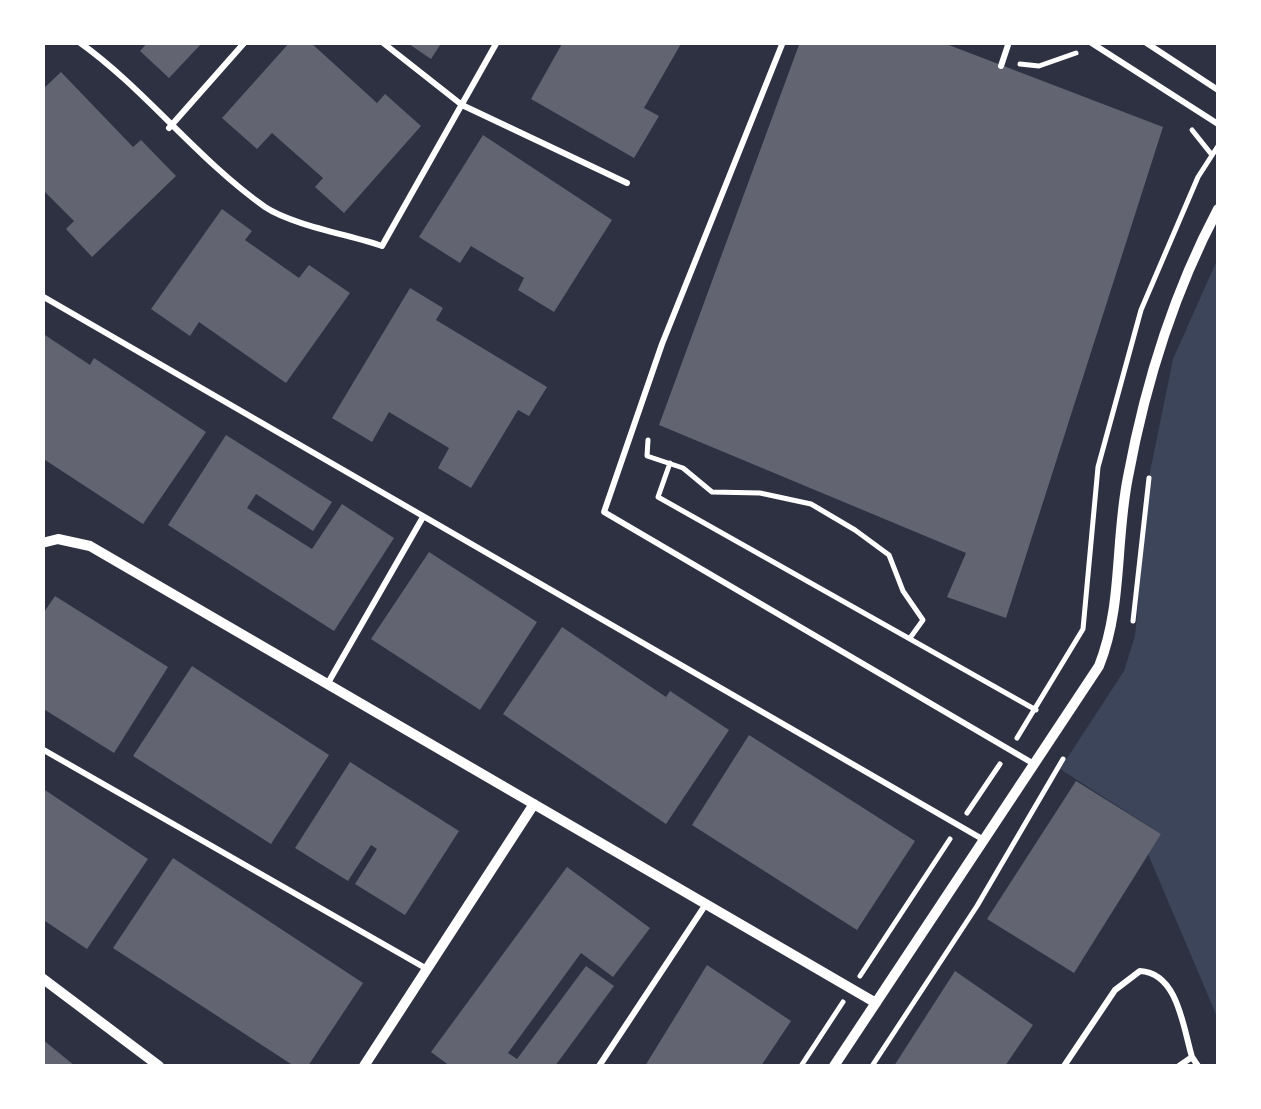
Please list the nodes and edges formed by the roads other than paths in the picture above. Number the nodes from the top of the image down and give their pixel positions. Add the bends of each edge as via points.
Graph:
1 (79, 42) edge
2 (245, 42) edge
3 (382, 42) edge
4 (497, 42) edge
5 (783, 42) edge
6 (1010, 42) edge
7 (1090, 42) edge
8 (1146, 42) edge
9 (1002, 61) road end
10 (1218, 90) edge
11 (462, 105) junction
12 (1218, 124) edge
13 (169, 128) junction
14 (627, 183) dead end
15 (1218, 209) edge
16 (42, 296) edge
17 (423, 517) junction
18 (42, 543) edge
19 (327, 684) junction
20 (42, 749) edge
21 (1035, 764) junction
22 (534, 804) junction
23 (985, 840) junction
24 (707, 903) junction
25 (427, 969) junction
26 (42, 978) edge
27 (876, 1004) junction
28 (1192, 1057) junction
29 (159, 1066) edge
30 (364, 1066) edge
31 (599, 1066) edge
32 (834, 1066) edge
33 (1064, 1066) edge
34 (1179, 1066) edge
35 (1198, 1066) edge

1 - 13 lane
2 - 13 lane
3 - 11 lane
4 - 11 lane
5 - 21 lane via 662,344 604,512
6 - 9 lane
7 - 12 lane
8 - 10 lane
11 - 13 lane via 382,246 268,209
11 - 14 lane
15 - 21 street via 1157,355 1127,479 1113,630 1099,666
16 - 17 lane
17 - 19 lane
17 - 23 lane
18 - 19 street via 90,546
19 - 22 street
20 - 25 lane
21 - 23 street
22 - 24 street
22 - 25 street
23 - 27 street
24 - 27 street
24 - 31 lane
25 - 30 street
26 - 29 street
27 - 32 street
28 - 33 lane via 1165,980 1140,971 1115,990
28 - 34 lane
28 - 35 lane

